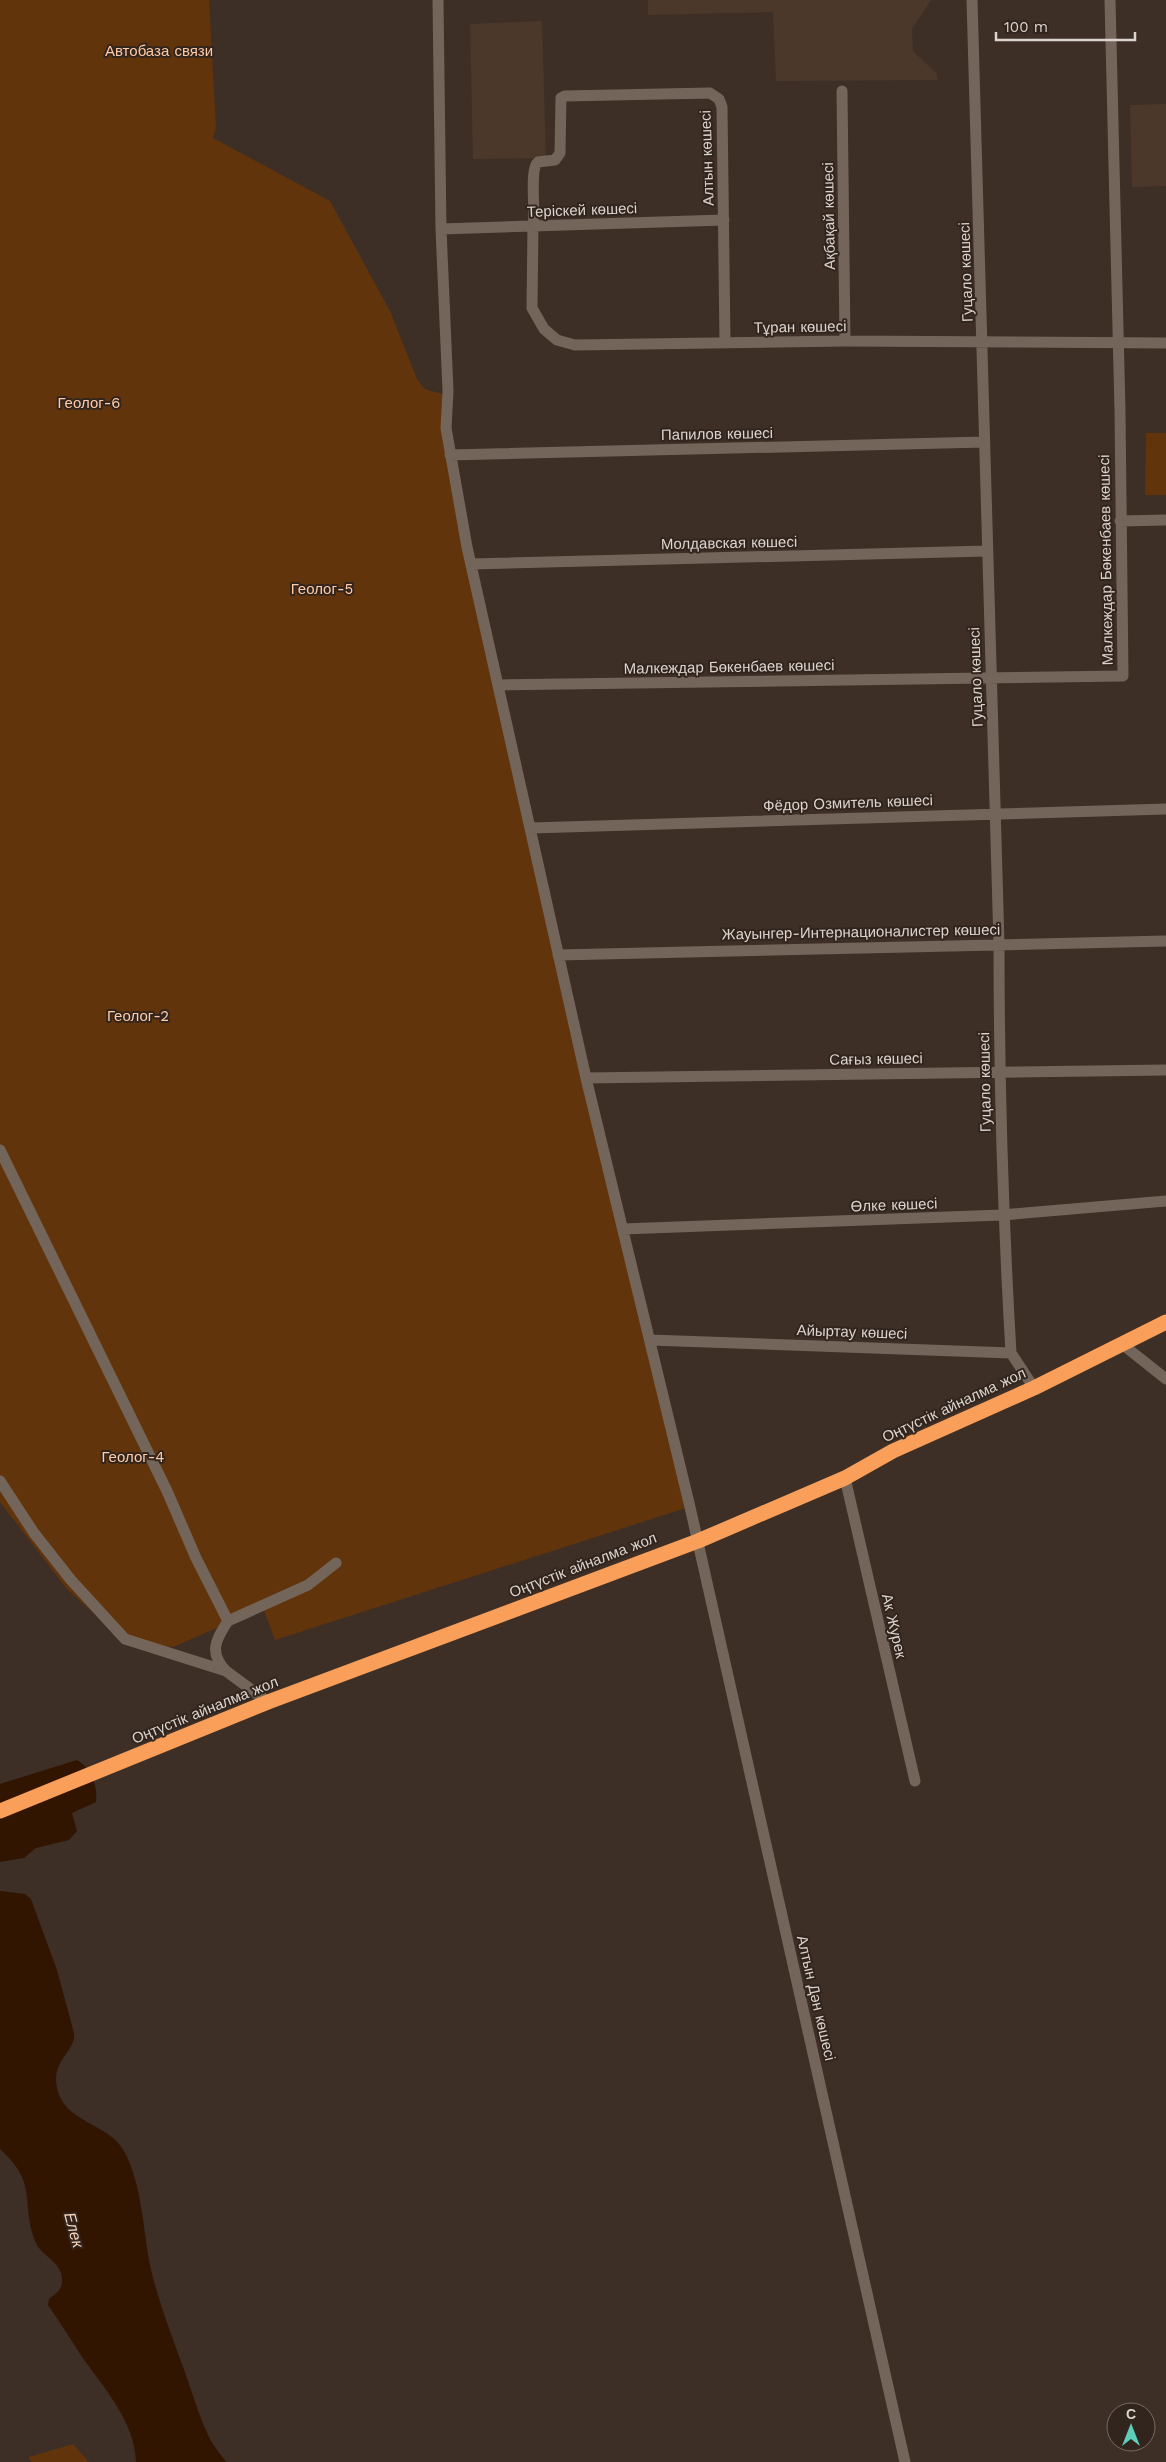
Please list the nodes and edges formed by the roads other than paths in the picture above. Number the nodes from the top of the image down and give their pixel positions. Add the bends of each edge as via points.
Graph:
1 (438, 0) edge
2 (972, 0) edge
3 (1110, 0) edge
4 (842, 91) dead end
5 (565, 96) joint
6 (724, 220) junction
7 (533, 226) junction
8 (441, 229) junction
9 (846, 342) junction
10 (983, 342) junction
11 (725, 343) junction
12 (1118, 343) junction
13 (1166, 343) edge
14 (984, 442) junction
15 (450, 455) junction
16 (1120, 520) junction
17 (1166, 520) edge
18 (987, 551) junction
19 (471, 564) junction
20 (991, 679) junction
21 (499, 685) junction
22 (1166, 809) edge
23 (995, 813) junction
24 (531, 828) junction
25 (1166, 940) edge
26 (999, 944) junction
27 (558, 955) junction
28 (1166, 1070) edge
29 (999, 1073) junction
30 (586, 1078) junction
31 (0, 1150) edge
32 (1166, 1201) edge
33 (1002, 1216) junction
34 (623, 1229) junction
35 (1166, 1322) edge
36 (650, 1340) junction
37 (1122, 1344) junction
38 (1012, 1353) junction
39 (1166, 1380) edge
40 (1034, 1388) junction
41 (845, 1478) junction
42 (0, 1481) edge
43 (698, 1541) junction
44 (336, 1562) dead end
45 (228, 1621) junction
46 (226, 1671) junction
47 (268, 1702) junction
48 (915, 1780) dead end
49 (0, 1811) edge
50 (905, 2462) edge

1 - 8 street, Алтын Дән көшесі
2 - 10 street, Гуцало көшесі
3 - 12 street, Малкеждар Бөкенбаев көшесі
4 - 9 street, Ақбақай көшесі
5 - 6 street, Алтын көшесі via 710,93 719,99 722,107
5 - 7 street, Тұран көшесі via 561,98 560,106 560,153 555,160 538,162 534,169
6 - 7 street, Теріскей көшесі
6 - 11 street, Алтын көшесі
7 - 8 street, Теріскей көшесі
7 - 11 street, Тұран көшесі via 532,308 544,328 557,340 575,345
8 - 15 street, Алтын Дән көшесі via 448,391 446,428
9 - 10 street, Тұран көшесі
9 - 11 street, Тұран көшесі
10 - 12 street, Тұран көшесі
10 - 14 street, Гуцало көшесі
12 - 13 street, Тұран көшесі
12 - 16 street, Малкеждар Бөкенбаев көшесі
14 - 15 street, Папилов көшесі
14 - 18 street, Гуцало көшесі
15 - 19 street, Алтын Дән көшесі
16 - 17 street
16 - 20 street, Малкеждар Бөкенбаев көшесі via 1122,676
18 - 19 street, Молдавская көшесі
18 - 20 street, Гуцало көшесі
19 - 21 street, Алтын Дән көшесі
20 - 21 street, Малкеждар Бөкенбаев көшесі
20 - 23 street, Гуцало көшесі
21 - 24 street, Алтын Дән көшесі
22 - 23 street, Фёдор Озмитель көшесі
23 - 24 street, Фёдор Озмитель көшесі
23 - 26 street, Гуцало көшесі
24 - 27 street, Алтын Дән көшесі
25 - 26 street, Жауынгер-Интернационалистер көшесі
26 - 27 street, Жауынгер-Интернационалистер көшесі
26 - 29 street, Гуцало көшесі
27 - 30 street, Алтын Дән көшесі
28 - 29 street, Сағыз көшесі
29 - 30 street, Сағыз көшесі
29 - 33 street, Гуцало көшесі
30 - 34 street, Алтын Дән көшесі
31 - 45 street
32 - 33 street, Өлке көшесі
33 - 34 street, Өлке көшесі
33 - 38 street, Гуцало көшесі
34 - 36 street, Алтын Дән көшесі
35 - 37 highway, Оңтүстік айналма жол
36 - 38 street, Айыртау көшесі
36 - 43 street, Алтын Дән көшесі
37 - 39 street
37 - 40 highway, Оңтүстік айналма жол
38 - 40 street
40 - 41 highway, Оңтүстік айналма жол via 893,1451
41 - 43 highway, Оңтүстік айналма жол
41 - 48 street, Ак Журек
42 - 46 street via 34,1533 71,1580 125,1639
43 - 47 highway, Оңтүстік айналма жол
43 - 50 street, Алтын Дән көшесі
44 - 45 street via 308,1585
45 - 46 street via 215,1649 217,1661
46 - 47 street
47 - 49 highway, Оңтүстік айналма жол

